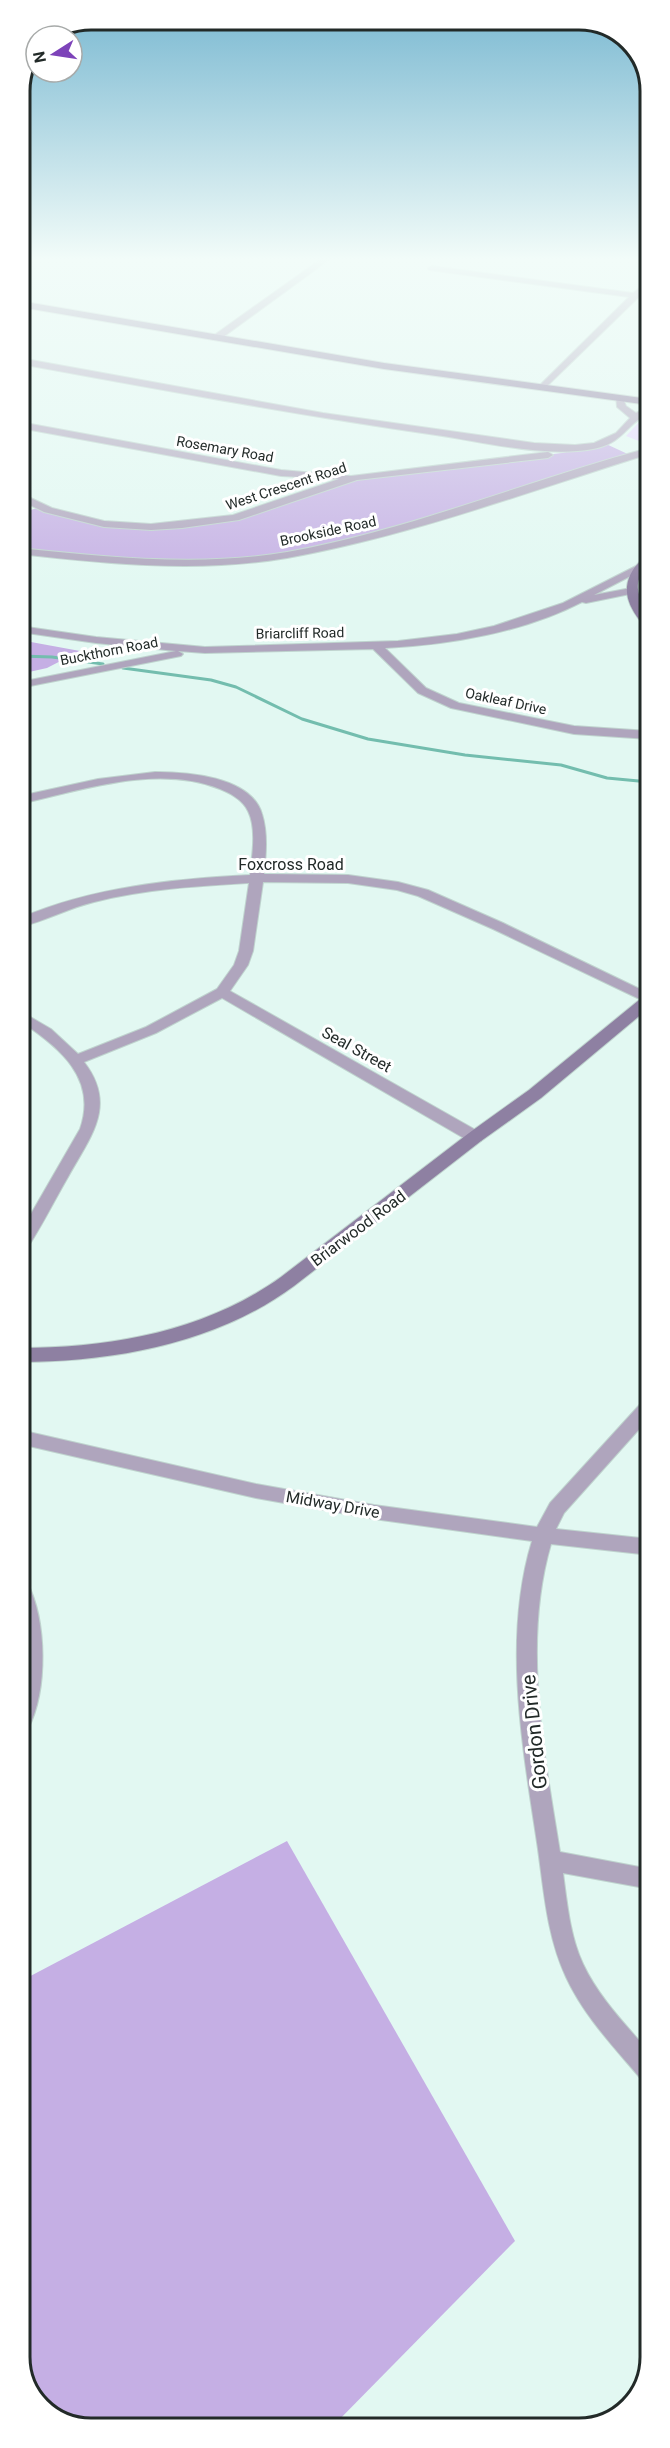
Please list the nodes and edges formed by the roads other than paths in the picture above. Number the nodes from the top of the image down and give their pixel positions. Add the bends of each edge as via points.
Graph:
1 (87, 373) edge
2 (439, 373) edge
3 (556, 373) edge
4 (543, 387) junction
5 (619, 398) junction
6 (640, 401) edge
7 (640, 414) edge
8 (634, 416) junction
9 (30, 427) edge
10 (604, 443) junction
11 (569, 448) junction
12 (640, 454) edge
13 (632, 456) junction
14 (356, 477) junction
15 (30, 503) edge
16 (41, 507) junction
17 (30, 510) edge
18 (30, 551) edge
19 (640, 566) edge
20 (640, 571) edge
21 (631, 591) junction
22 (596, 595) junction
23 (636, 608) junction
24 (640, 613) edge
25 (30, 630) edge
26 (377, 646) junction
27 (205, 650) junction
28 (30, 683) edge
29 (640, 735) edge
30 (30, 798) edge
31 (255, 878) junction
32 (30, 918) edge
33 (222, 992) junction
34 (640, 995) edge
35 (640, 1006) edge
36 (30, 1021) edge
37 (75, 1060) junction
38 (475, 1137) junction
39 (30, 1229) edge
40 (30, 1355) edge
41 (640, 1416) edge
42 (30, 1439) edge
43 (542, 1535) junction
44 (640, 1546) edge
45 (30, 1639) edge
46 (30, 1689) edge
47 (550, 1860) junction
48 (640, 1877) edge
49 (640, 2059) edge

1 - 11 street via 322,416 518,445
2 - 4 main road
3 - 4 street
4 - 5 main road
5 - 6 main road
5 - 8 street via 622,407
7 - 8 street, West Crescent Road
8 - 10 street, West Crescent Road via 623,431
9 - 14 street, Rosemary Road via 281,473
10 - 11 street, West Crescent Road
10 - 13 street
11 - 14 street, West Crescent Road via 562,453
12 - 13 street, Brookside Road
13 - 18 street, Brookside Road via 388,532 286,555 166,562
14 - 16 street, West Crescent Road via 235,518 182,525 104,524
15 - 16 street, West Crescent Road
16 - 17 street
19 - 22 street, Briarcliff Road
20 - 21 main road
21 - 22 street, Briarcliff Road
21 - 23 main road
22 - 23 street, Briarcliff Road
22 - 26 street, Briarcliff Road via 497,629
23 - 24 main road
25 - 27 street, Briarcliff Road
26 - 27 street, Briarcliff Road
26 - 29 street, Oakleaf Drive via 409,680 450,704 596,733
27 - 28 street, Buckthorn Road
30 - 31 street via 140,777 184,776 213,781 242,796 255,812
31 - 32 street, Foxcross Road via 108,893
31 - 33 street via 246,951
31 - 34 street, Foxcross Road via 329,878 425,894
33 - 37 street via 151,1030
33 - 38 street, Seal Street
35 - 38 main road, Briarwood Road via 535,1094
36 - 37 street
37 - 39 street via 88,1085 92,1113 77,1148
38 - 40 main road, Briarwood Road via 302,1270 241,1310 194,1328 120,1347
41 - 43 street, Gordon Drive via 557,1508
42 - 43 street, Midway Drive via 256,1491
43 - 44 street, Midway Drive
43 - 47 street, Gordon Drive via 530,1606 527,1694
45 - 46 street
47 - 48 street
47 - 49 street, Gordon Drive via 564,1941 574,1970 597,2007

